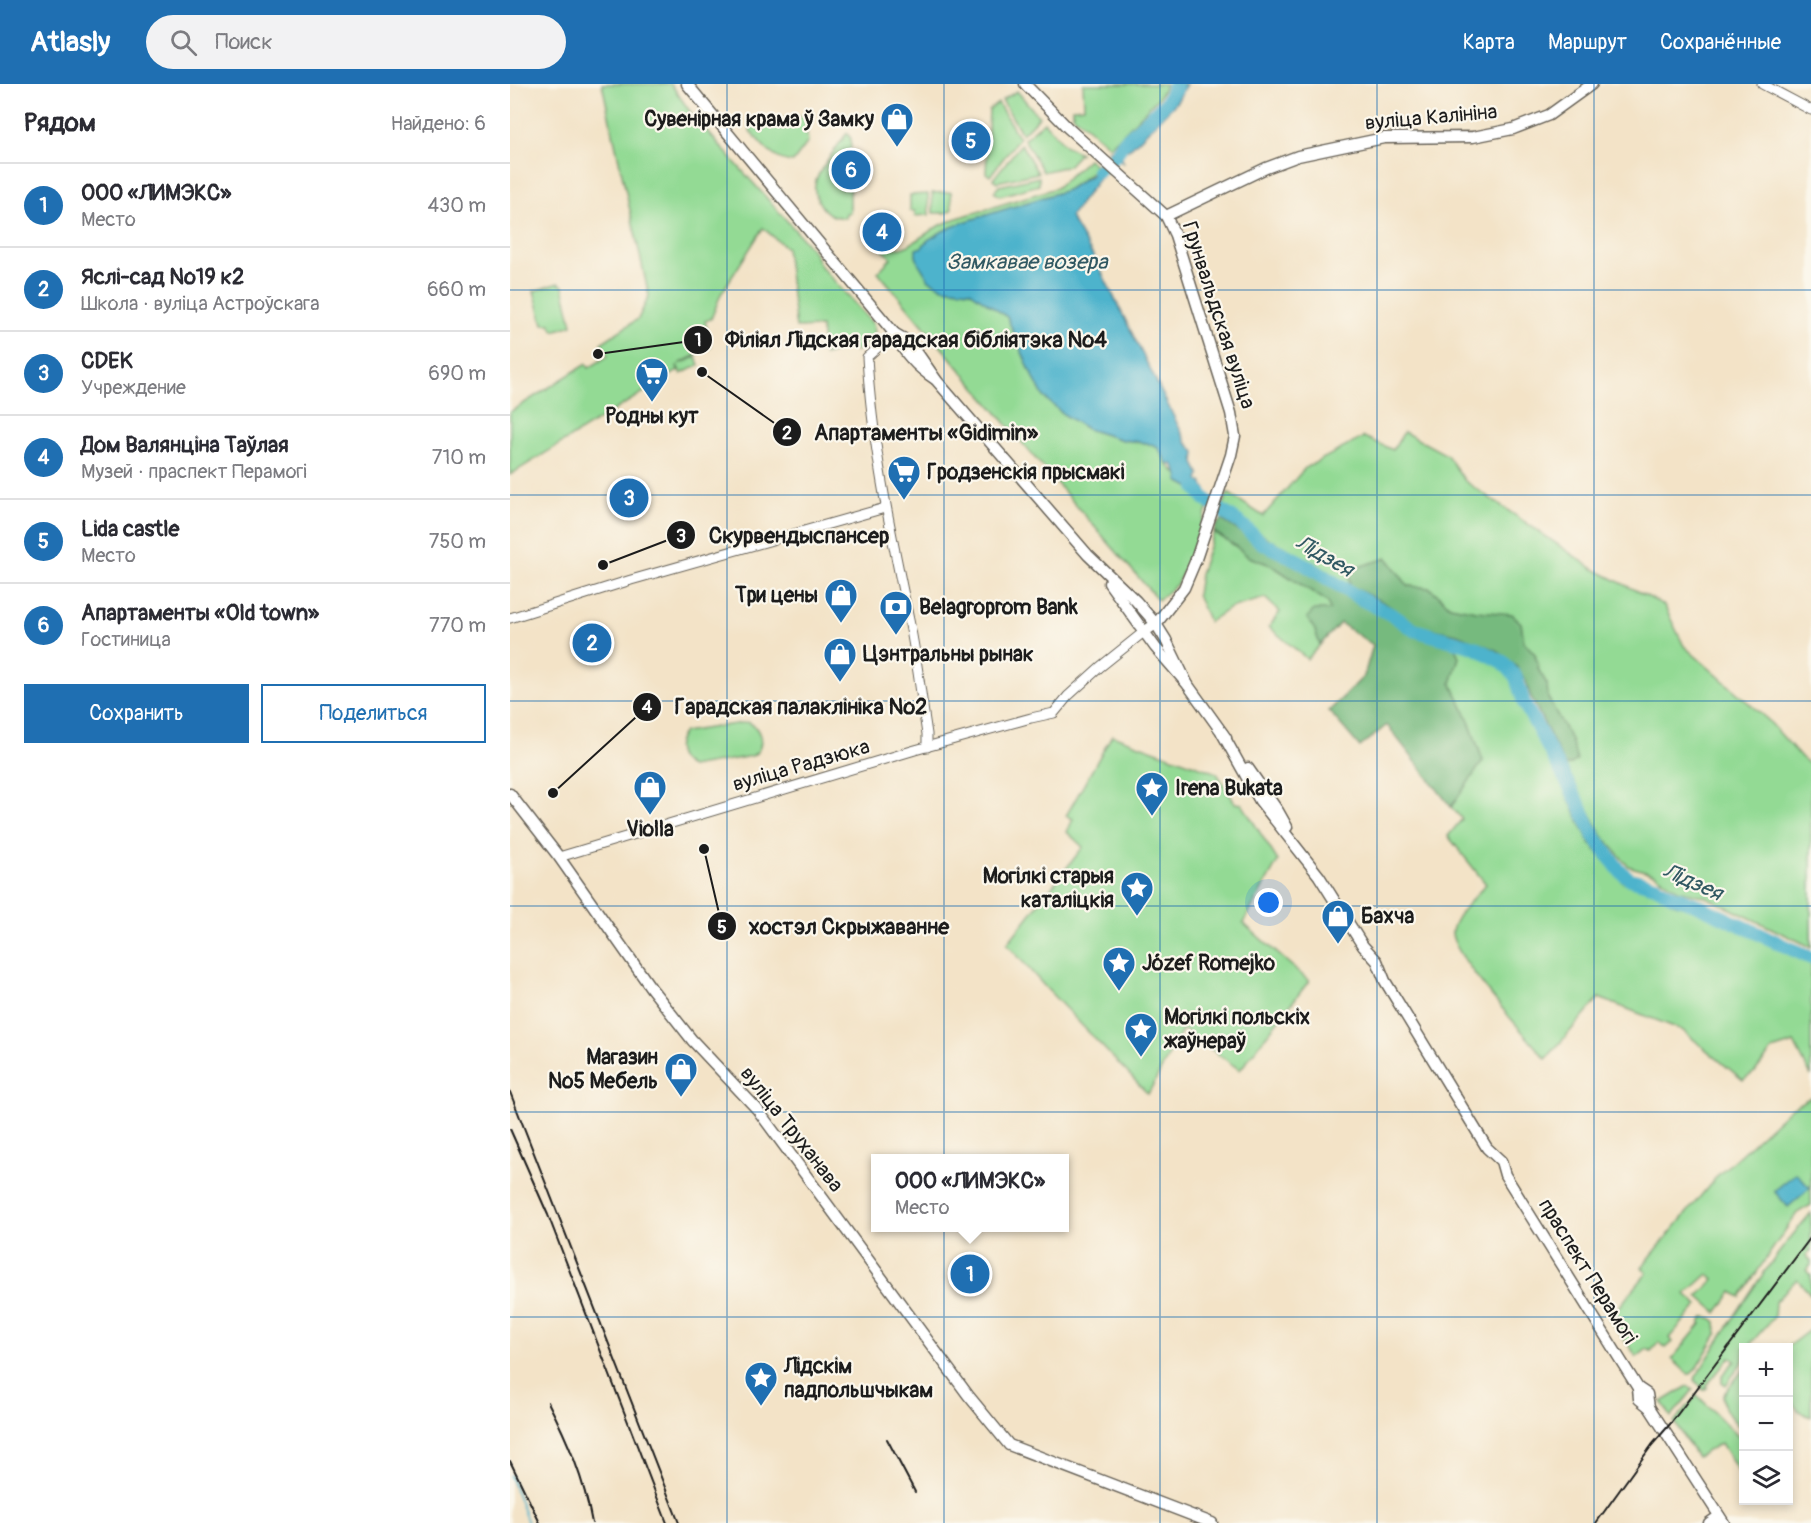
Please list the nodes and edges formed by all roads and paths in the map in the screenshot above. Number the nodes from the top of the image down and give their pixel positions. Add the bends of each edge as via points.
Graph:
1 (687, 84) edge
2 (1025, 84) edge
3 (1592, 84) edge
4 (1762, 84) edge
5 (1811, 110) edge
6 (1166, 216) junction
7 (894, 333) junction
8 (885, 508) junction
9 (1088, 555) junction
10 (510, 618) edge
11 (1156, 624) junction
12 (1145, 631) junction
13 (1188, 685) junction
14 (927, 747) junction
15 (510, 794) edge
16 (559, 857) junction
17 (1722, 1519) edge
18 (1212, 1523) edge
19 (1709, 1523) edge

1 - 7 main road, праспект Перамогі
2 - 6 main road, Грунвальдская вуліца
3 - 6 main road, вуліца Калініна via 1549,115 1513,129 1473,137 1384,138 1298,156
4 - 5 street
6 - 11 main road, Грунвальдская вуліца via 1231,413 1235,436 1219,496 1184,588
7 - 8 street via 867,357 871,416
7 - 9 main road, праспект Перамогі via 914,348
8 - 10 street
8 - 14 street via 909,620
9 - 11 main road, праспект Перамогі
9 - 12 main road, праспект Перамогі
11 - 12 main road, Грунвальдская вуліца
11 - 13 main road, праспект Перамогі
12 - 13 main road, праспект Перамогі
12 - 14 street, вуліца Радзюка via 1100,667 1054,713
13 - 17 main road, праспект Перамогі via 1222,733 1260,801 1299,849 1377,961 1385,981 1487,1148 1501,1161 1504,1175 1638,1388 1647,1394 1649,1407
14 - 16 street, вуліца Радзюка
15 - 16 main road, вуліца Труханава
16 - 18 main road, вуліца Труханава via 651,988 692,1040 757,1109 1004,1440
17 - 19 main road

